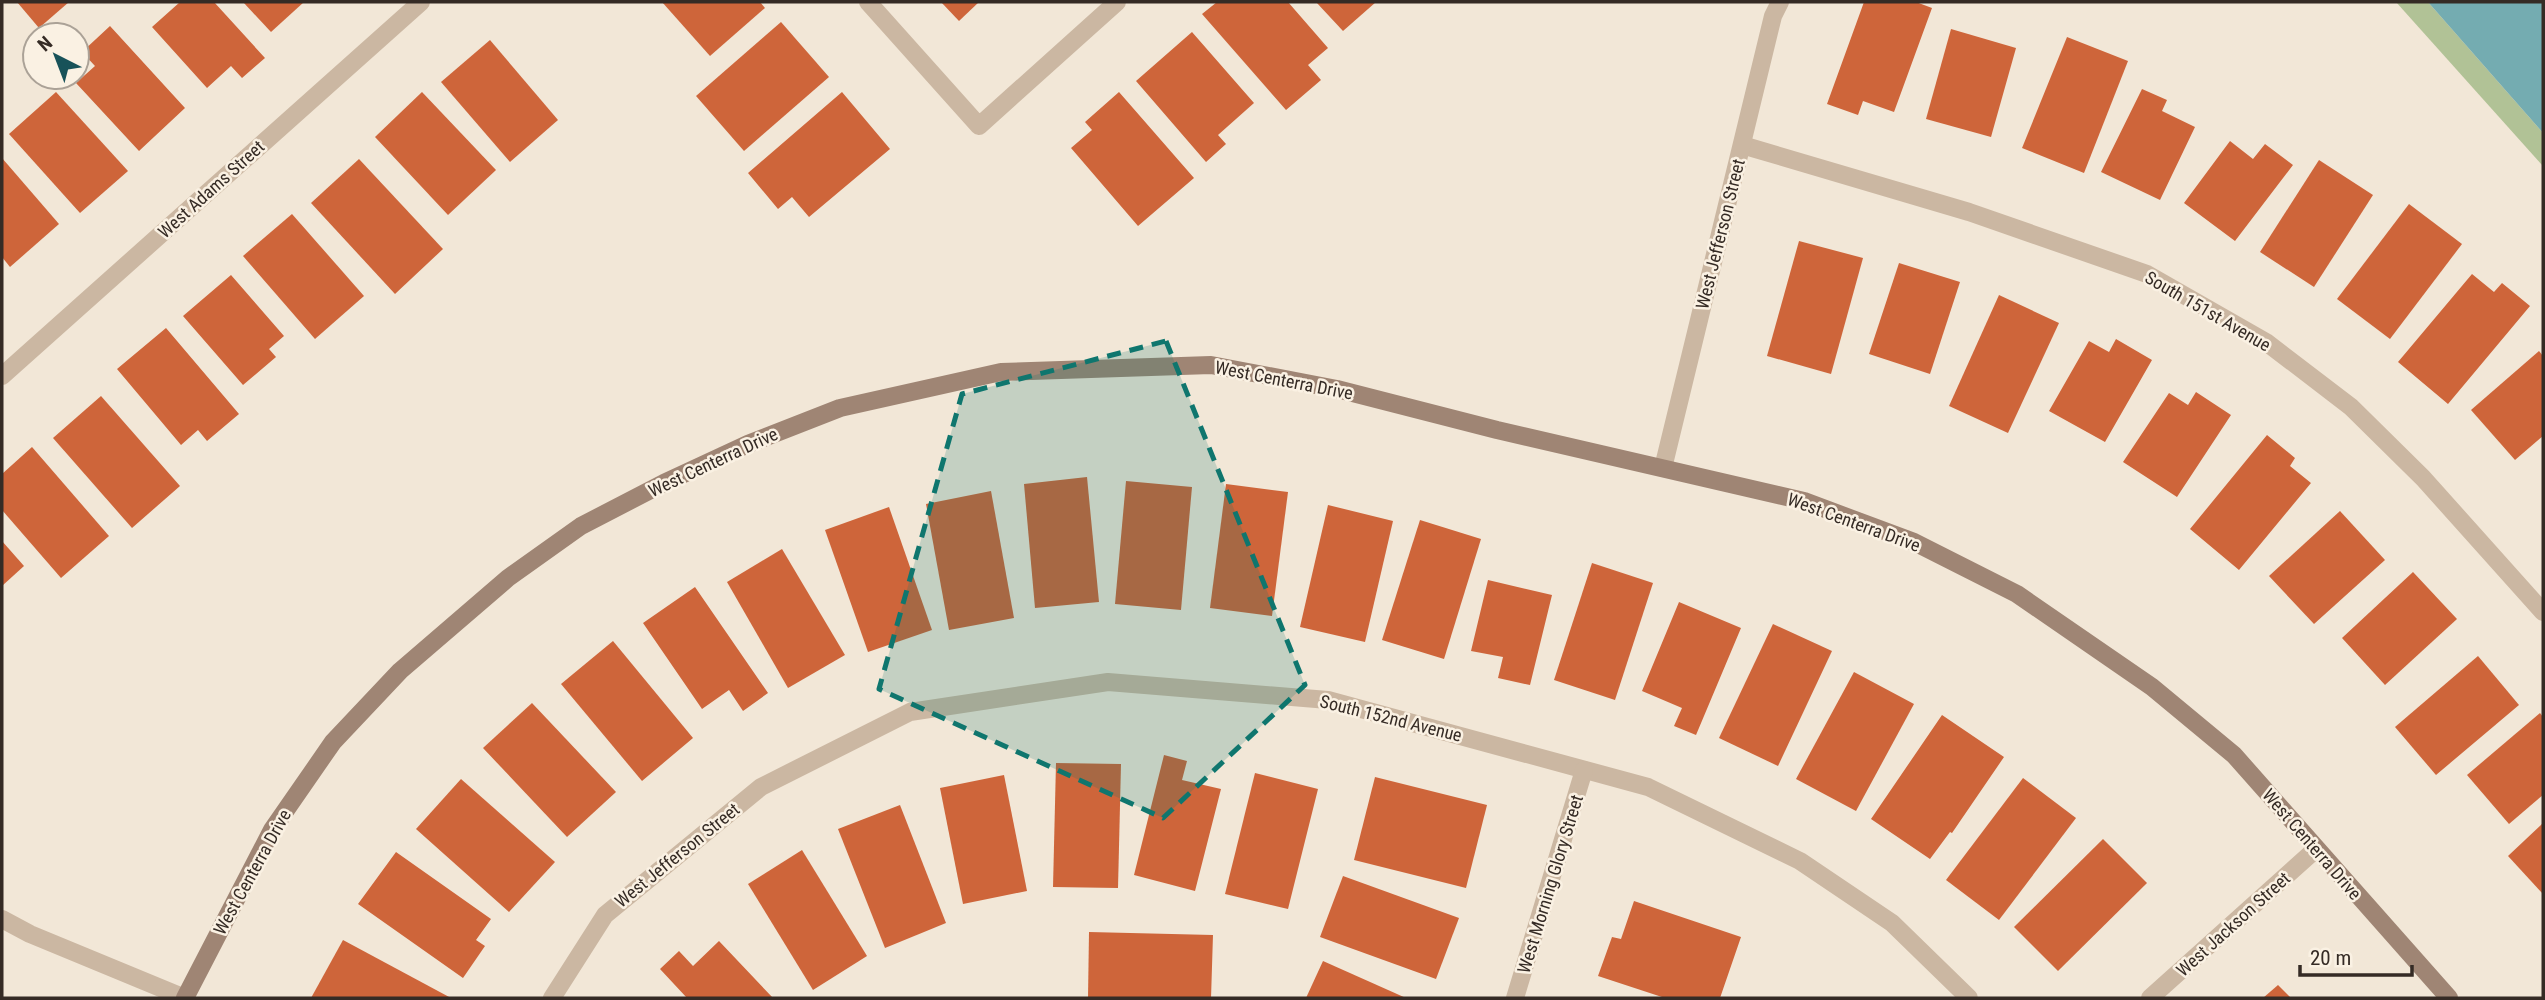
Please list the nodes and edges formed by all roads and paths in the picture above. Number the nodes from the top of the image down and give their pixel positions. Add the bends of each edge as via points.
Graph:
1 (421, 2) edge
2 (868, 2) edge
3 (1117, 2) edge
4 (1780, 2) edge
5 (1742, 145) junction
6 (2, 376) edge
7 (1663, 468) junction
8 (2543, 612) edge
9 (1584, 770) junction
10 (761, 787) joint
11 (2316, 849) junction
12 (2, 919) edge
13 (185, 998) edge
14 (552, 998) edge
15 (1515, 998) edge
16 (1969, 998) edge
17 (2150, 998) edge
18 (2449, 998) edge

1 - 6 street, West Adams Street
2 - 3 street via 979,127
4 - 5 street, West Jefferson Street
5 - 7 street, West Jefferson Street
5 - 8 street, South 151st Avenue via 1969,212 2147,274 2266,342 2351,407 2423,478
7 - 11 street, West Centerra Drive via 1804,501 1914,542 2017,594 2152,687 2234,755
7 - 13 street, West Centerra Drive via 1337,389 1212,365 1001,372 840,408 748,444 581,526 508,578 400,671 333,742 272,830
9 - 10 street, South 152nd Avenue via 1328,700 1108,682 910,712
9 - 15 street, West Morning Glory Street
9 - 16 street, South 152nd Avenue via 1648,788 1800,861 1892,923
10 - 14 street, West Jefferson Street via 605,915
11 - 17 street, West Jackson Street
11 - 18 street, West Centerra Drive
12 - 13 street

